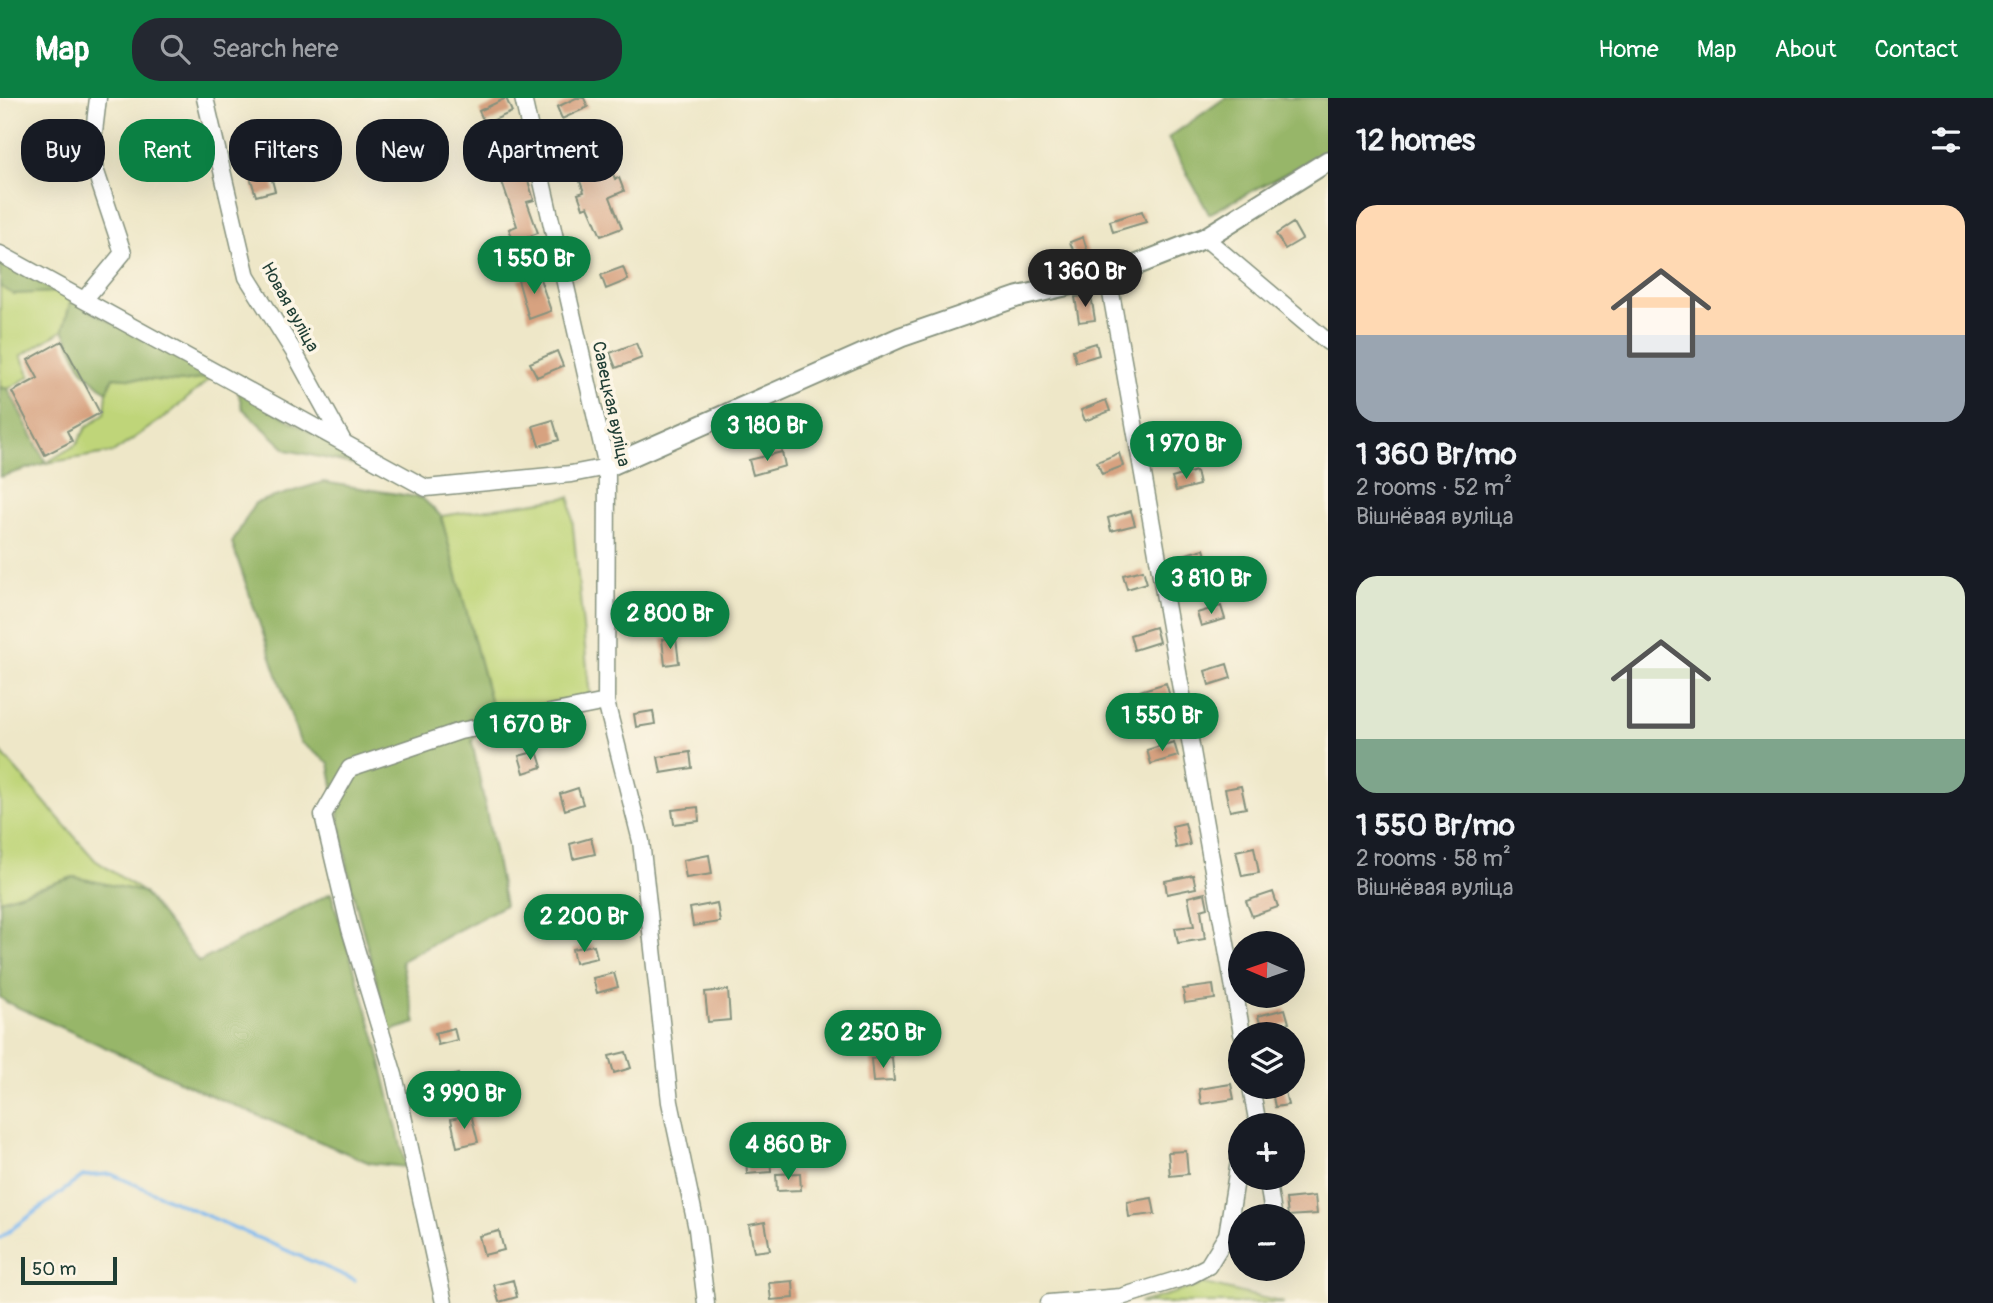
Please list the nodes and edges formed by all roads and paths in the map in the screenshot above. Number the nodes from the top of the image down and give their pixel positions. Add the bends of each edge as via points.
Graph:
1 (98, 98) edge
2 (205, 98) edge
3 (523, 98) edge
4 (1328, 161) edge
5 (1205, 238) junction
6 (0, 254) edge
7 (1108, 276) junction
8 (84, 300) junction
9 (1328, 342) edge
10 (344, 443) junction
11 (607, 467) junction
12 (606, 702) junction
13 (1240, 1022) edge
14 (1234, 1190) edge
15 (444, 1303) edge
16 (706, 1303) edge
17 (1049, 1303) edge

1 - 8 street via 91,157 123,253
2 - 10 street, Новая вуліца via 247,276
3 - 11 street, Савецкая вуліца
4 - 5 street
5 - 7 street
5 - 9 street
6 - 8 street
7 - 11 street via 1017,297 901,337
7 - 13 street
8 - 10 street
10 - 11 street via 426,488
11 - 12 street, Савецкая вуліца
12 - 15 street via 460,731 350,768 323,815 350,929 394,1075
12 - 16 street, Савецкая вуліца via 641,841 670,1102 697,1229
14 - 17 street via 1227,1235 1208,1266 1121,1297

